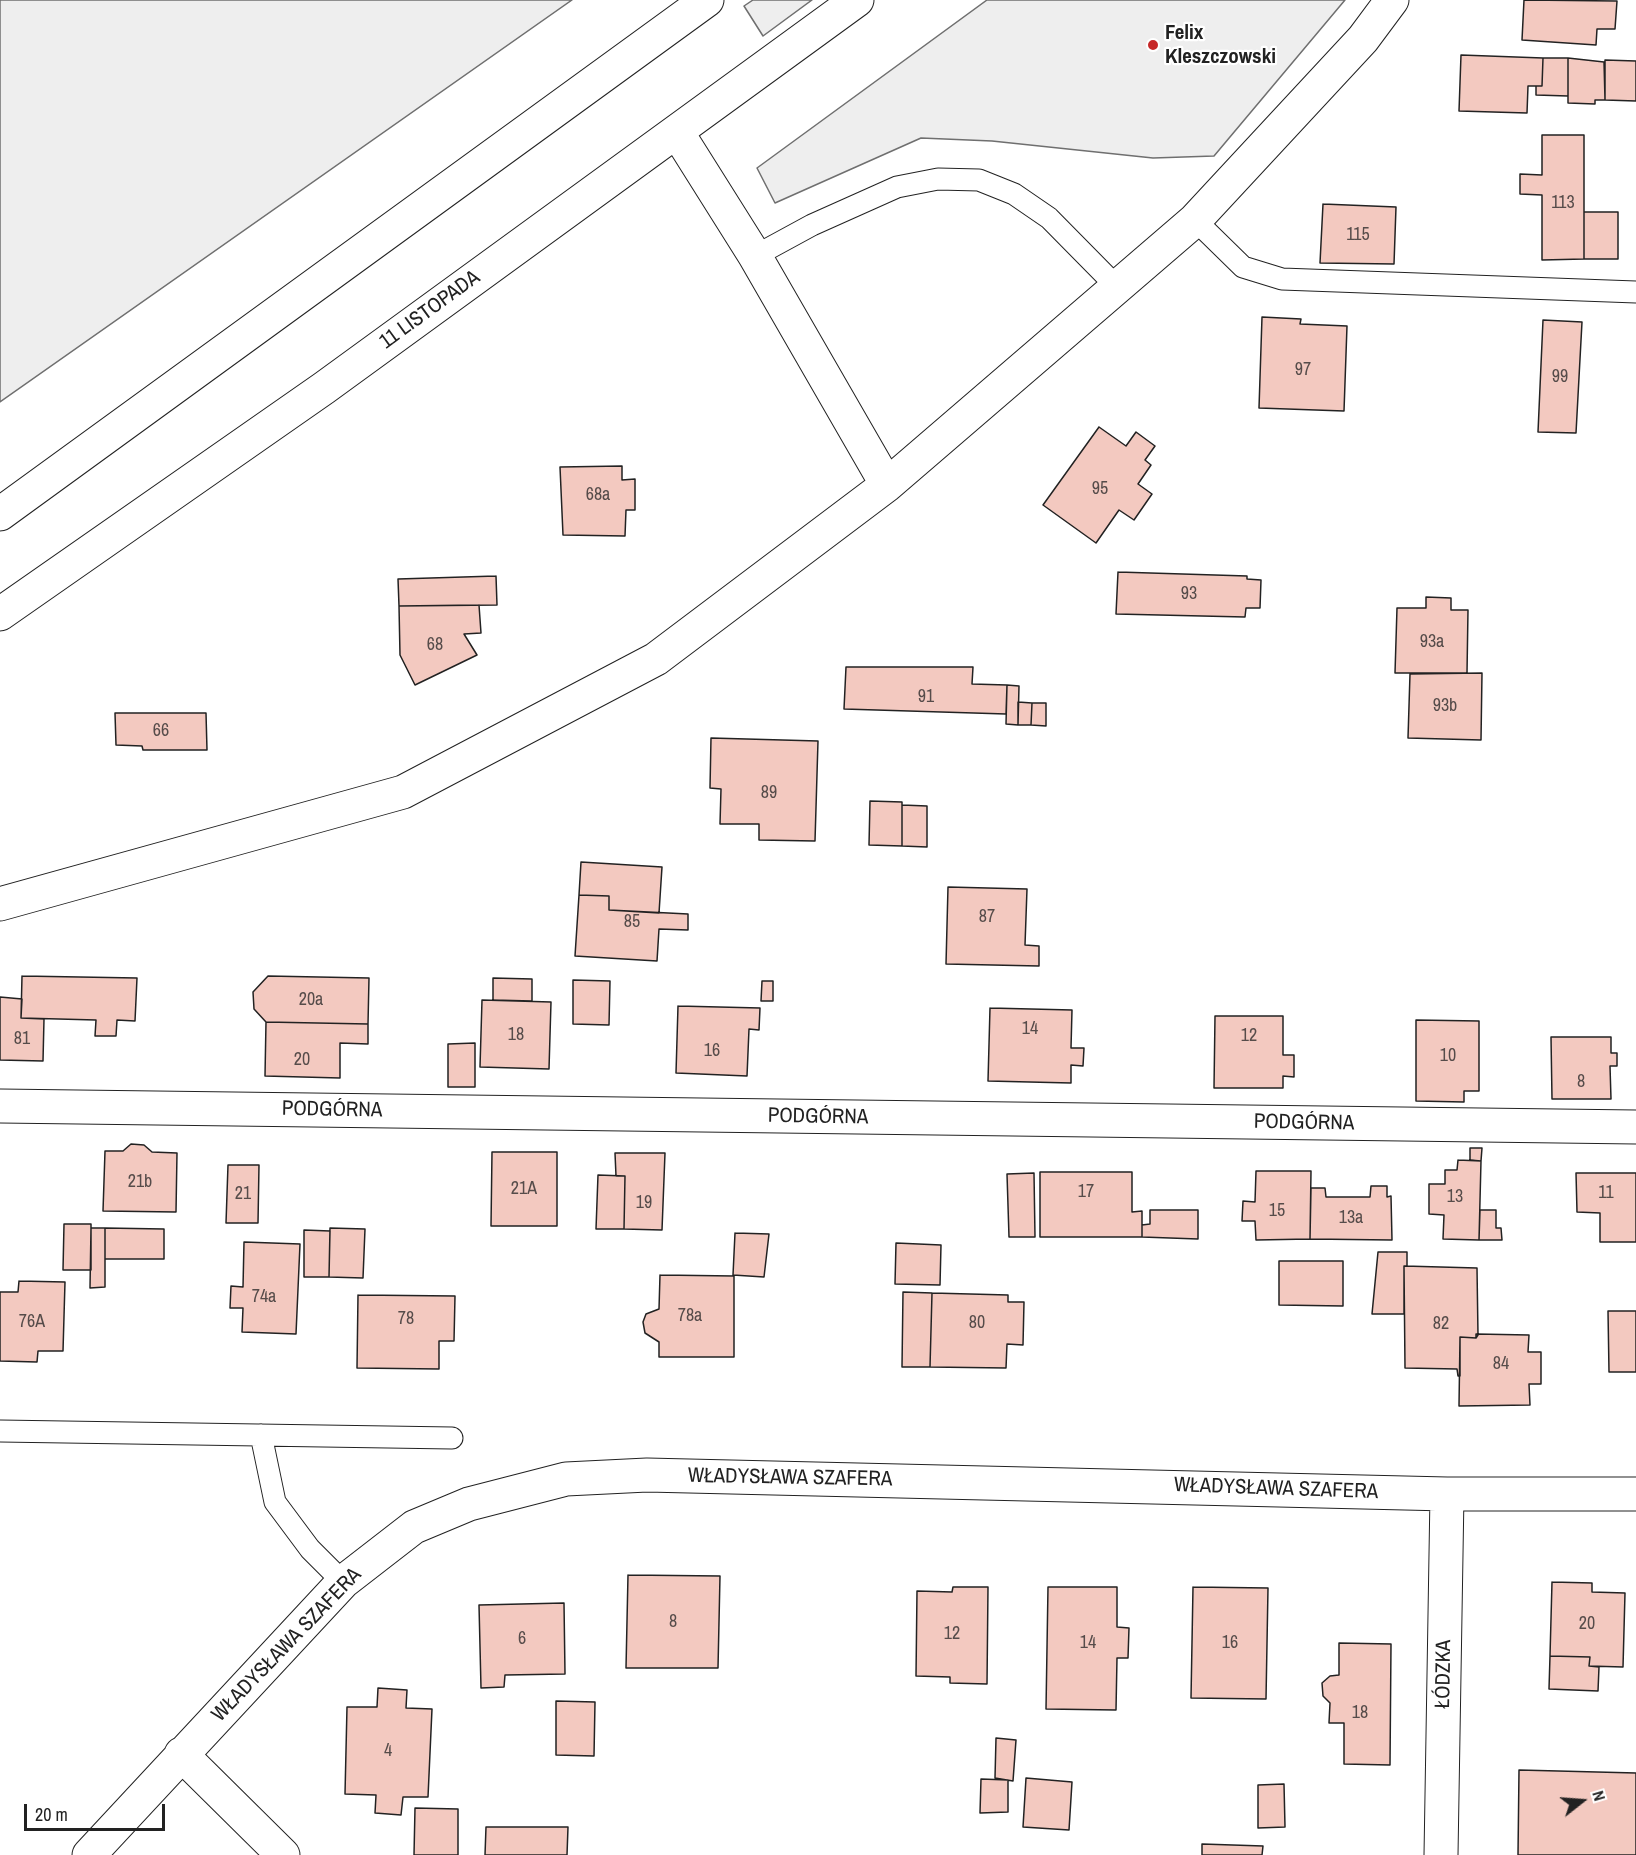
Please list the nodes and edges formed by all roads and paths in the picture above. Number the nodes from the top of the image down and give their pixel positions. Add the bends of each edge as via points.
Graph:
1 (707, 0) edge
2 (857, 0) edge
3 (1392, 0) edge
4 (677, 132) junction
5 (1195, 220) junction
6 (754, 256) junction
7 (1117, 287) junction
8 (1636, 292) edge
9 (887, 485) junction
10 (0, 514) edge
11 (0, 614) edge
12 (0, 904) edge
13 (0, 1106) edge
14 (1636, 1127) edge
15 (0, 1431) edge
16 (261, 1435) junction
17 (452, 1438) dead end
18 (1447, 1494) junction
19 (1636, 1494) edge
20 (343, 1582) junction
21 (182, 1754) junction
22 (89, 1855) edge
23 (283, 1855) edge
24 (1441, 1855) edge

1 - 10 street
2 - 4 street, 11 LISTOPADA
3 - 5 street via 1363,39
4 - 6 street
4 - 11 street, 11 LISTOPADA via 324,388
5 - 7 street
5 - 8 lane via 1243,267 1282,279
6 - 7 lane via 897,187 938,179 979,180 1014,194 1049,218
6 - 9 street
7 - 9 street
9 - 12 street via 656,659 403,792
13 - 14 street, PODGÓRNA
15 - 16 lane
16 - 17 lane
16 - 20 lane via 275,1502 310,1549
18 - 19 street, WŁADYSŁAWA SZAFERA
18 - 20 street, WŁADYSŁAWA SZAFERA via 659,1476 566,1479 469,1504 414,1527
18 - 24 street, ŁÓDZKA
20 - 21 street, WŁADYSŁAWA SZAFERA
21 - 22 street, WŁADYSŁAWA SZAFERA
21 - 23 street

